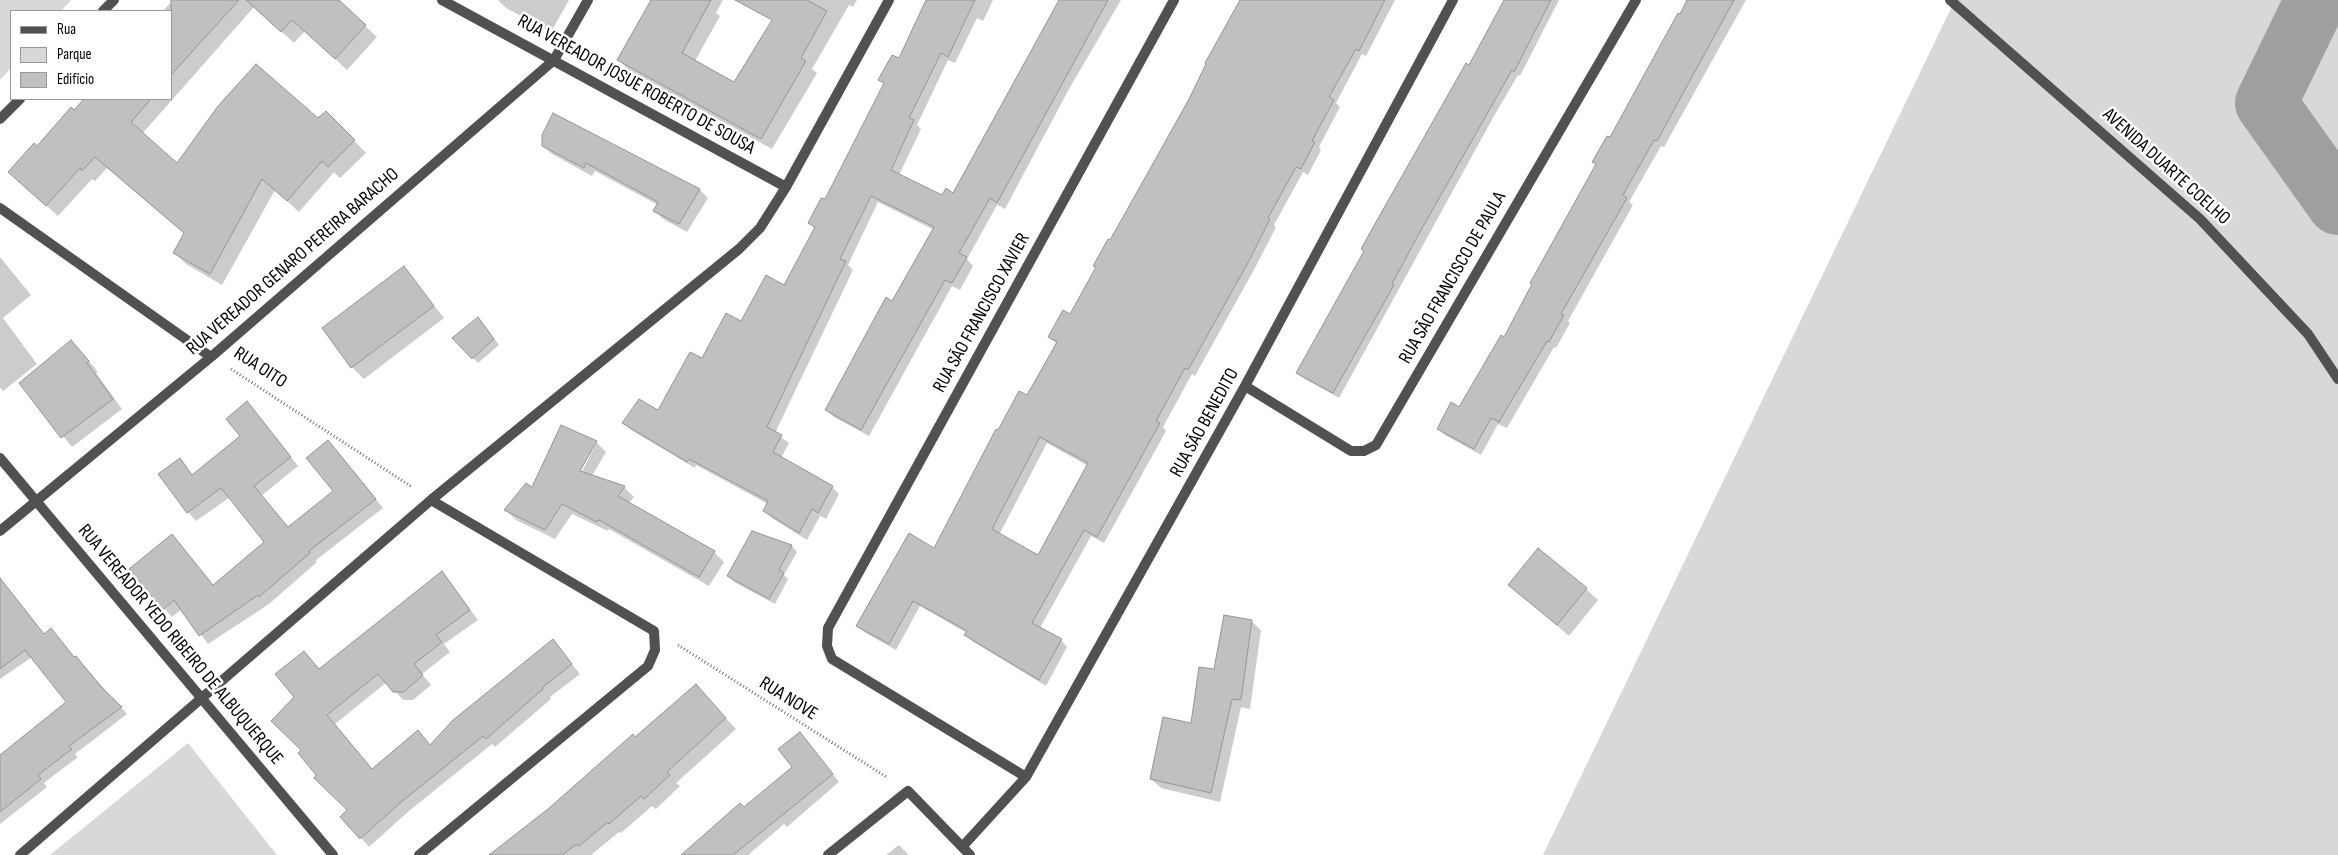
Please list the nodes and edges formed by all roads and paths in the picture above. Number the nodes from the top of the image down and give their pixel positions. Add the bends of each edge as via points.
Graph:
1 (114, 0) edge
2 (442, 0) edge
3 (588, 0) edge
4 (889, 0) edge
5 (1174, 0) edge
6 (1452, 0) edge
7 (1636, 0) edge
8 (1950, 0) edge
9 (104, 10) edge
10 (554, 60) junction
11 (19, 100) edge
12 (0, 120) edge
13 (786, 187) junction
14 (0, 208) edge
15 (211, 357) junction
16 (2338, 379) edge
17 (1245, 386) junction
18 (0, 458) edge
19 (432, 500) junction
20 (36, 501) junction
21 (0, 531) edge
22 (654, 631) junction
23 (200, 699) junction
24 (1026, 777) junction
25 (908, 791) junction
26 (963, 846) junction
27 (20, 855) edge
28 (333, 855) edge
29 (419, 855) edge
30 (828, 855) edge
31 (970, 855) edge

1 - 9 street
2 - 10 street, RUA VEREADOR JOSUE ROBERTO DE SOUSA
3 - 10 street, RUA VEREADOR GENARO PEREIRA BARACHO
4 - 13 street
5 - 24 street, RUA SÃO FRANCISCO XAVIER via 828,628 827,646 832,659
6 - 17 street, RUA SÃO BENEDITO
7 - 17 street, RUA SÃO FRANCISCO DE PAULA via 1376,445 1351,451
8 - 16 street, AVENIDA DUARTE COELHO via 2200,218 2308,334
10 - 13 street, RUA VEREADOR JOSUE ROBERTO DE SOUSA
10 - 15 street, RUA VEREADOR GENARO PEREIRA BARACHO
11 - 12 street
13 - 19 street via 760,228 739,249
14 - 15 street, RUA OITO
15 - 19 path, RUA OITO
15 - 20 street, RUA VEREADOR GENARO PEREIRA BARACHO
17 - 24 street, RUA SÃO BENEDITO
18 - 20 street, RUA VEREADOR YEDO RIBEIRO DE ALBUQUERQUE
19 - 22 street
19 - 23 street
20 - 21 street, RUA VEREADOR GENARO PEREIRA BARACHO
20 - 23 street, RUA VEREADOR YEDO RIBEIRO DE ALBUQUERQUE
22 - 25 path, RUA NOVE
22 - 29 street via 655,650 648,666
23 - 27 street
23 - 28 street, RUA VEREADOR YEDO RIBEIRO DE ALBUQUERQUE
24 - 26 street, RUA SÃO BENEDITO
25 - 26 street
25 - 30 street
26 - 31 street

